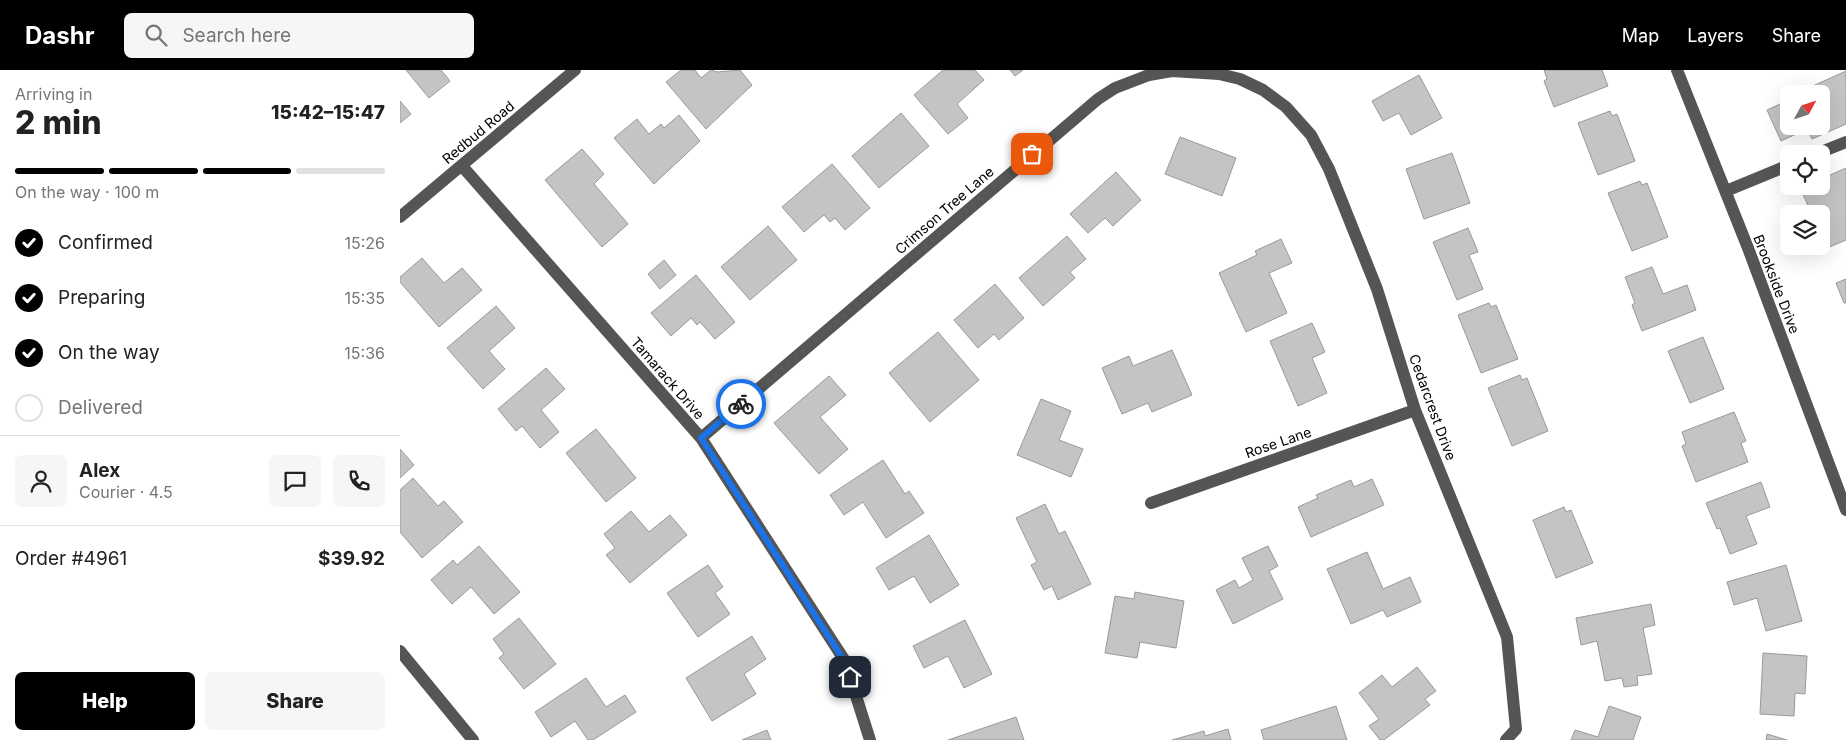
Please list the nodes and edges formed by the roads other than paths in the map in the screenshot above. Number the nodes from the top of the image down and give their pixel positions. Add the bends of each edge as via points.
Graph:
1 (575, 70) edge
2 (1677, 70) edge
3 (1286, 108) joint
4 (1846, 142) edge
5 (1830, 148) edge
6 (462, 166) junction
7 (1780, 169) edge
8 (1726, 191) junction
9 (400, 217) edge
10 (1416, 410) junction
11 (701, 438) junction
12 (1151, 503) dead end
13 (1846, 510) edge
14 (400, 651) edge
15 (473, 740) edge
16 (870, 740) edge
17 (1506, 740) edge

1 - 6 street, Redbud Road
2 - 8 street, Brookside Drive
3 - 10 street, Cedarcrest Drive via 1311,135 1329,169 1377,288
3 - 11 street, Crimson Tree Lane via 1262,90 1240,80 1196,71 1172,70 1115,88 1077,116
4 - 5 street
6 - 9 street, Redbud Road
6 - 11 street, Tamarack Drive
7 - 8 street
8 - 13 street, Brookside Drive
10 - 12 street, Rose Lane
10 - 17 street, Cedarcrest Drive via 1507,637 1516,730
11 - 16 street, Tamarack Drive via 845,662
14 - 15 street

